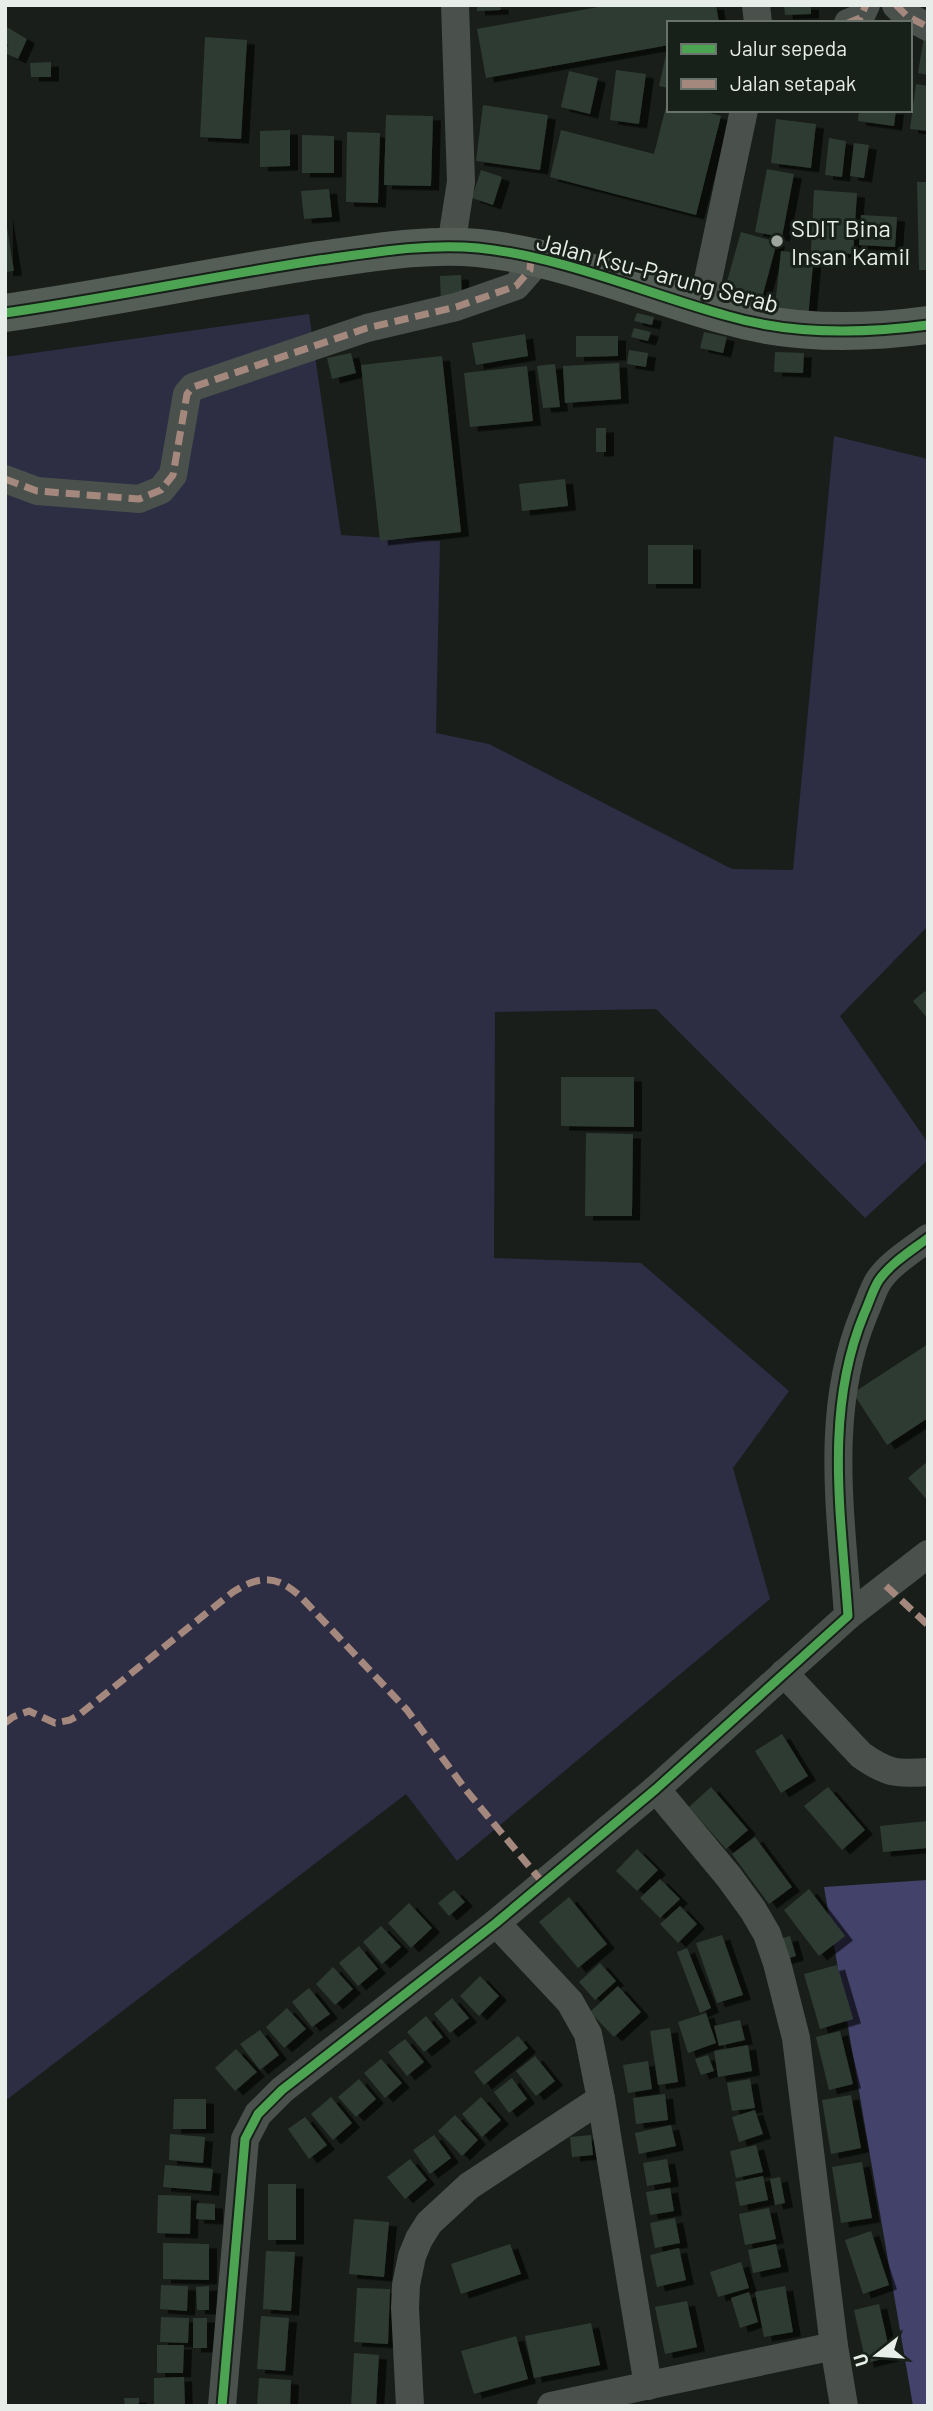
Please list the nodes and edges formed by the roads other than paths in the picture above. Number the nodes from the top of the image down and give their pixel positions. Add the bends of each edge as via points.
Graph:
1 (455, 5) edge
2 (866, 5) edge
3 (896, 5) edge
4 (853, 21) edge
5 (928, 27) edge
6 (744, 112) edge
7 (451, 246) junction
8 (531, 256) junction
9 (702, 308) junction
10 (5, 313) edge
11 (928, 325) edge
12 (5, 479) edge
13 (928, 1238) edge
14 (897, 1262) junction
15 (928, 1265) edge
16 (928, 1554) edge
17 (848, 1616) junction
18 (783, 1673) junction
19 (928, 1772) edge
20 (656, 1789) junction
21 (496, 1923) junction
22 (601, 2099) junction
23 (834, 2346) junction
24 (648, 2386) junction
25 (222, 2406) edge
26 (410, 2406) edge
27 (551, 2406) edge
28 (844, 2406) edge

1 - 7 street via 461,182
2 - 4 street via 860,18
3 - 5 street
6 - 9 street
7 - 8 street, Jalan Ksu-Parung Serab
7 - 10 street, Jalan Ksu-Parung Serab via 292,264
8 - 9 street, Jalan Ksu-Parung Serab
8 - 12 street via 530,270 516,286 456,307 368,328 193,387 187,394 173,475 161,490 139,499 37,491
9 - 11 street, Jalan Ksu-Parung Serab via 756,323 832,332
13 - 14 street
14 - 15 street
14 - 17 street via 879,1281 851,1345 840,1404 839,1482
16 - 17 street
17 - 18 street
18 - 19 street via 876,1766 893,1773
18 - 20 street
20 - 21 street
20 - 23 street via 729,1877 767,1934 777,1962 796,2038
21 - 22 street via 580,2015 593,2050
21 - 25 street via 282,2090 251,2125 245,2139
22 - 24 street
22 - 26 street via 469,2186 424,2231 412,2256 406,2286
23 - 24 street
23 - 28 street
24 - 27 street

